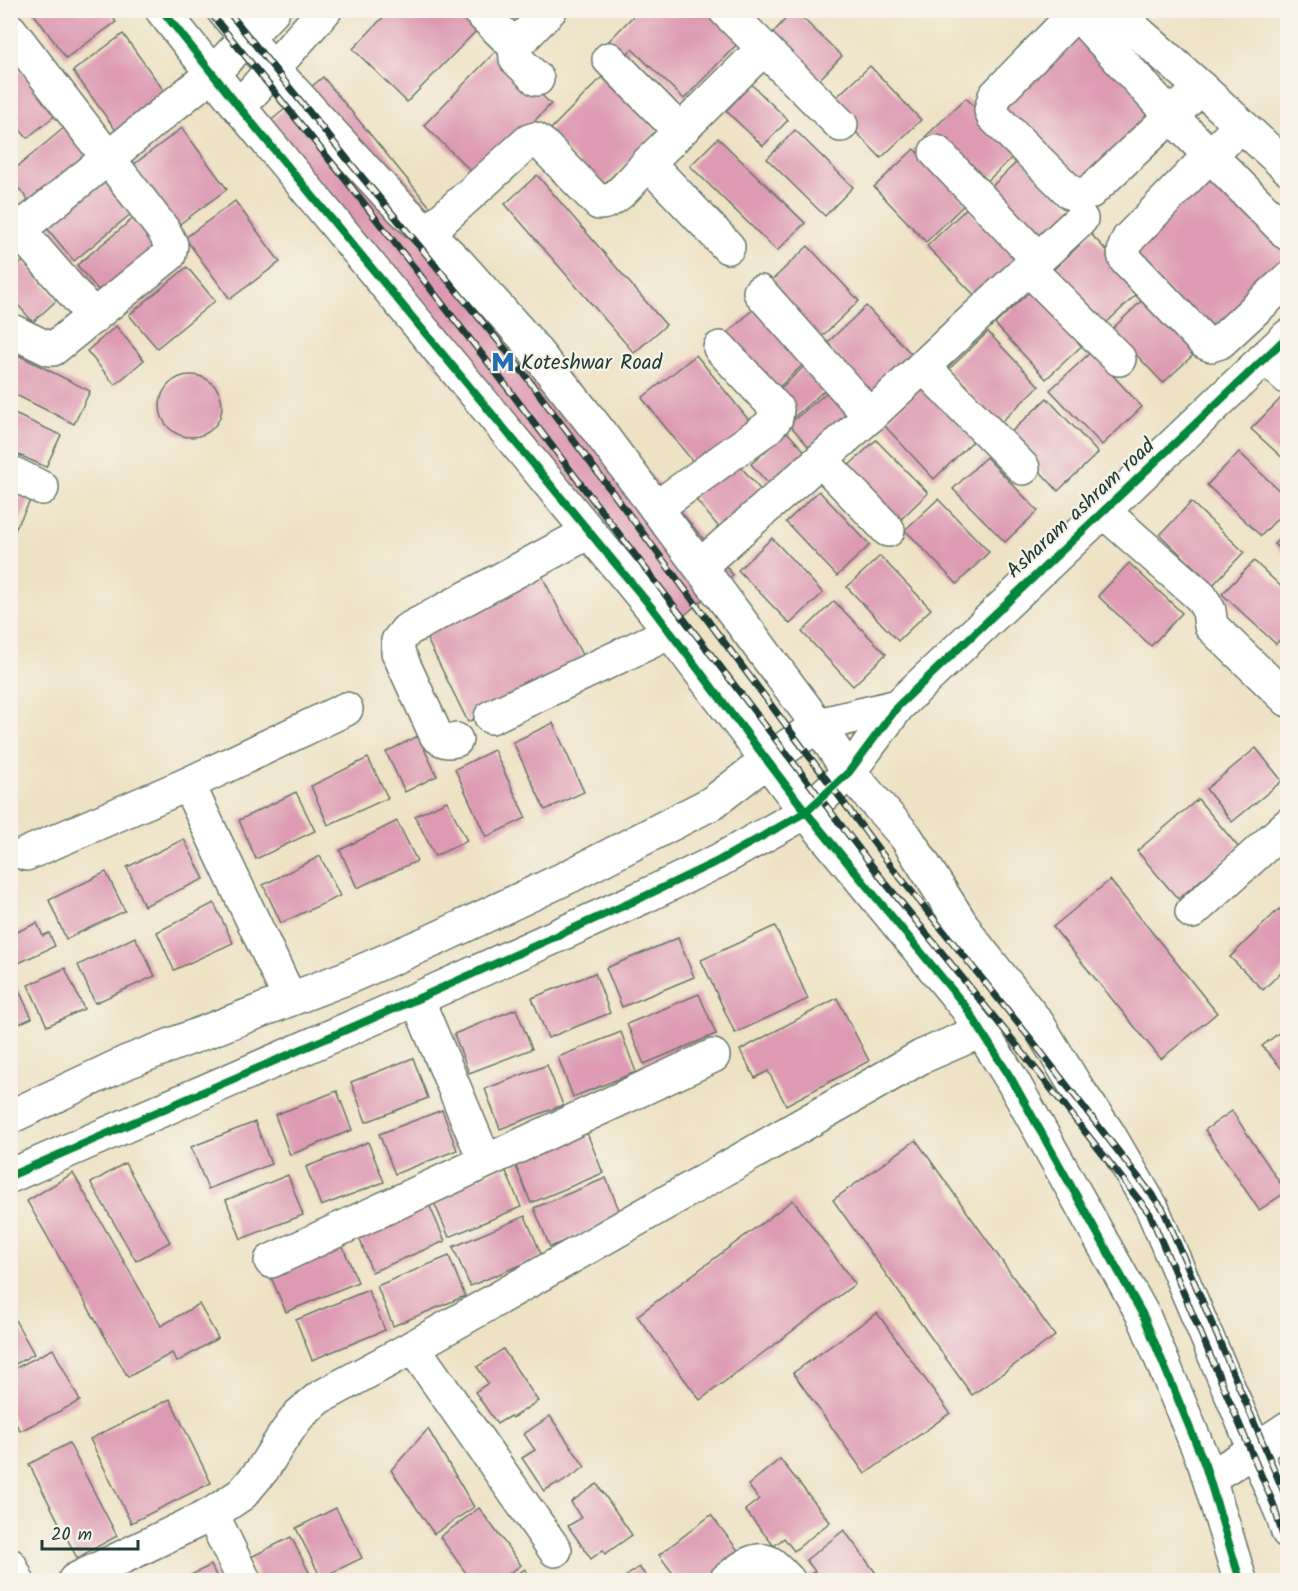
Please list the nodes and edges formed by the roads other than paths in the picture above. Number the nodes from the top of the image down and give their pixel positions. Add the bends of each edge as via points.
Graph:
1 (162, 10) edge
2 (223, 10) edge
3 (273, 10) edge
4 (325, 10) edge
5 (478, 10) edge
6 (550, 10) edge
7 (725, 10) edge
8 (1113, 10) edge
9 (10, 30) edge
10 (246, 38) junction
11 (515, 46) junction
12 (763, 49) junction
13 (609, 59) dead end
14 (273, 69) junction
15 (213, 73) junction
16 (537, 79) dead end
17 (1201, 88) junction
18 (239, 107) junction
19 (1171, 116) junction
20 (841, 125) dead end
21 (1242, 126) junction
22 (680, 131) junction
23 (936, 152) dead end
24 (1209, 156) junction
25 (108, 159) junction
26 (648, 163) junction
27 (1287, 168) edge
28 (1081, 219) dead end
29 (427, 233) junction
30 (15, 234) edge
31 (1287, 234) edge
32 (728, 246) dead end
33 (1033, 263) junction
34 (1287, 279) edge
35 (760, 292) dead end
36 (93, 317) junction
37 (10, 330) edge
38 (720, 348) dead end
39 (1280, 357) edge
40 (1119, 359) dead end
41 (923, 366) junction
42 (870, 416) junction
43 (821, 460) junction
44 (1023, 468) dead end
45 (10, 472) edge
46 (42, 488) dead end
47 (657, 508) junction
48 (1103, 511) junction
49 (888, 530) dead end
50 (589, 532) junction
51 (700, 566) junction
52 (671, 632) junction
53 (1287, 699) edge
54 (898, 706) junction
55 (346, 709) dead end
56 (491, 717) dead end
57 (818, 725) junction
58 (456, 740) dead end
59 (768, 760) junction
60 (849, 772) junction
61 (188, 784) junction
62 (806, 812) junction
63 (1287, 825) edge
64 (26, 854) dead end
65 (1192, 912) dead end
66 (290, 999) junction
67 (417, 999) junction
68 (981, 1032) junction
69 (1056, 1054) junction
70 (713, 1056) dead end
71 (1012, 1080) junction
72 (10, 1117) edge
73 (485, 1161) junction
74 (10, 1176) edge
75 (271, 1261) dead end
76 (413, 1347) junction
77 (1287, 1428) edge
78 (1255, 1450) junction
79 (1209, 1478) junction
80 (212, 1514) junction
81 (1287, 1532) edge
82 (555, 1550) dead end
83 (10, 1565) edge
84 (1234, 1578) edge
85 (18, 1581) edge
86 (75, 1581) edge
87 (244, 1581) edge
88 (726, 1581) edge
89 (788, 1581) edge

1 - 15 street
2 - 10 street
3 - 10 street
4 - 14 street
5 - 11 street
6 - 11 street
7 - 12 street
8 - 17 street
9 - 25 street
10 - 14 street
10 - 15 street
11 - 16 street via 516,59
12 - 20 street
12 - 22 street
13 - 22 street
14 - 18 street
14 - 29 street
15 - 18 street
15 - 25 street
17 - 19 street
17 - 21 street
18 - 50 street
19 - 19 street via 1085,22 1074,18 995,96 991,110 1071,193 1079,195 1090,192
19 - 24 street
21 - 24 street
21 - 27 street
22 - 26 street
23 - 33 street
24 - 31 street
24 - 34 street via 1129,238 1124,249 1126,260 1210,345 1220,342
25 - 30 street
25 - 36 street via 171,245 169,255
26 - 29 street via 615,198 599,202 535,139
26 - 32 street
28 - 33 street
29 - 47 street via 525,338
30 - 36 street
33 - 40 street
33 - 41 street
35 - 42 street
36 - 37 street via 53,349
38 - 47 street via 777,409 776,418
39 - 48 street, Asharam ashram road
41 - 42 street
41 - 44 street
42 - 43 street
43 - 49 street
43 - 51 street
45 - 46 street
47 - 51 street
48 - 53 street via 1201,597 1211,626
48 - 54 street, Asharam ashram road
50 - 52 street
50 - 58 street via 407,630 398,641 398,652 436,735 447,742
51 - 57 street
52 - 56 street
52 - 59 street
54 - 57 street
54 - 60 street, Asharam ashram road
55 - 61 street
57 - 59 street
57 - 60 street
59 - 62 street
59 - 66 street via 712,803 570,876 434,940
60 - 62 street, Asharam ashram road
60 - 69 street via 906,837 971,939 1038,1024
61 - 64 street
61 - 66 street
62 - 67 street, Asharam ashram road via 718,861
62 - 68 street via 966,1007
63 - 65 street
66 - 72 street via 127,1062
67 - 73 street
67 - 74 street, Asharam ashram road
68 - 71 street
68 - 76 street via 921,1057
69 - 71 street
69 - 78 street via 1152,1208
70 - 73 street
71 - 79 street via 1144,1317
73 - 75 street
76 - 80 street via 319,1398 299,1415 242,1494
76 - 82 street
77 - 78 street
78 - 79 street
78 - 81 street
79 - 84 street
80 - 86 street
80 - 87 street
83 - 85 street
88 - 89 street via 757,1561 770,1563

